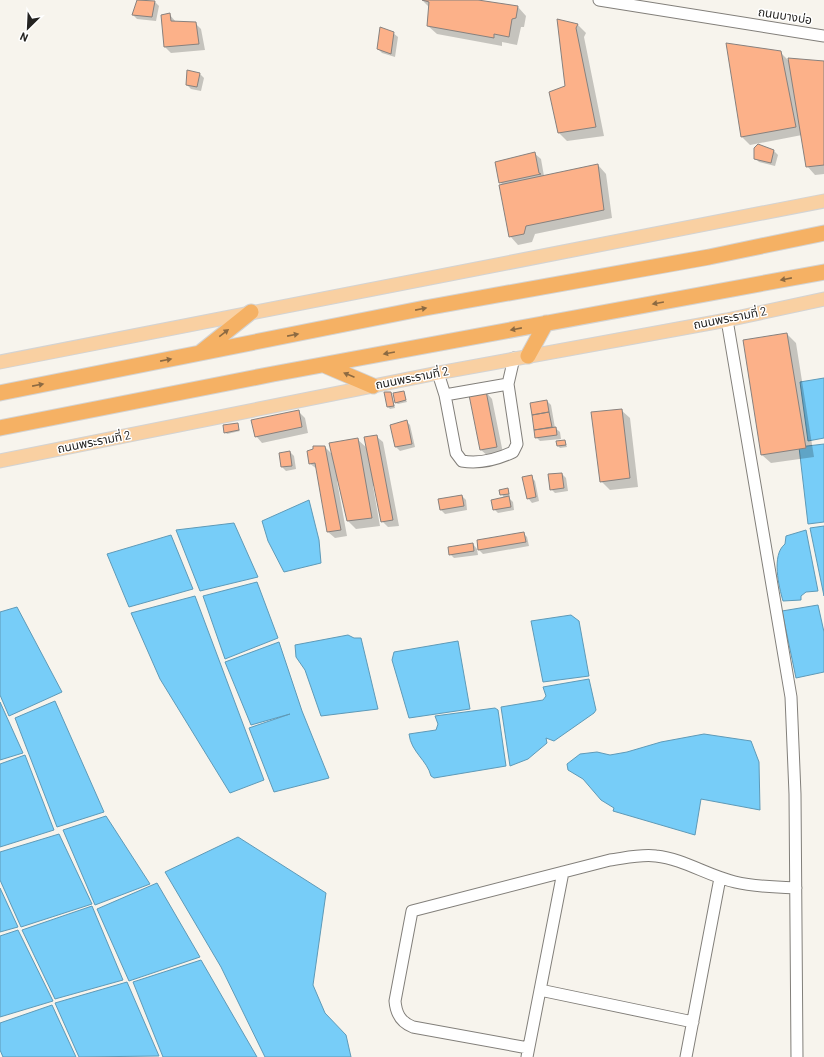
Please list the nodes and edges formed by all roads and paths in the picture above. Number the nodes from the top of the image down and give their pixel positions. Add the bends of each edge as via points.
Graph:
1 (599, 0) edge
2 (824, 36) edge
3 (824, 201) edge
4 (824, 233) edge
5 (824, 272) edge
6 (824, 299) edge
7 (251, 312) junction
8 (726, 320) junction
9 (546, 323) junction
10 (198, 354) junction
11 (521, 357) junction
12 (0, 362) edge
13 (324, 365) junction
14 (438, 373) junction
15 (508, 384) junction
16 (374, 386) junction
17 (0, 393) edge
18 (445, 395) junction
19 (0, 428) edge
20 (0, 461) edge
21 (563, 872) junction
22 (720, 878) junction
23 (796, 888) junction
24 (540, 990) junction
25 (693, 1022) junction
26 (528, 1053) edge
27 (686, 1057) edge
28 (797, 1057) edge

1 - 2 street, ถนนบางบ่อ
3 - 7 main road
10 -> 4 highway via 424,308 709,257
5 -> 9 highway
6 - 8 main road, ถนนพระรามที่ 2
10 -> 7 highway
7 - 12 main road
8 - 11 main road, ถนนพระรามที่ 2
8 - 23 street via 791,697
9 - 11 highway
9 -> 13 highway
17 -> 10 highway
11 - 14 main road, ถนนพระรามที่ 2
11 - 15 street
16 -> 13 highway
13 - 19 highway
14 - 16 main road, ถนนพระรามที่ 2
14 - 18 street
15 - 18 street
15 - 18 street via 517,444 513,452 505,456 473,463 462,461 456,453
16 - 20 main road, ถนนพระรามที่ 2
21 - 22 street via 642,855 680,862
21 - 24 street
21 - 26 street via 412,911 395,1000 396,1012 402,1020 413,1027
22 - 23 street via 751,885
22 - 25 street
23 - 28 street
24 - 25 street
24 - 26 street
25 - 27 street

